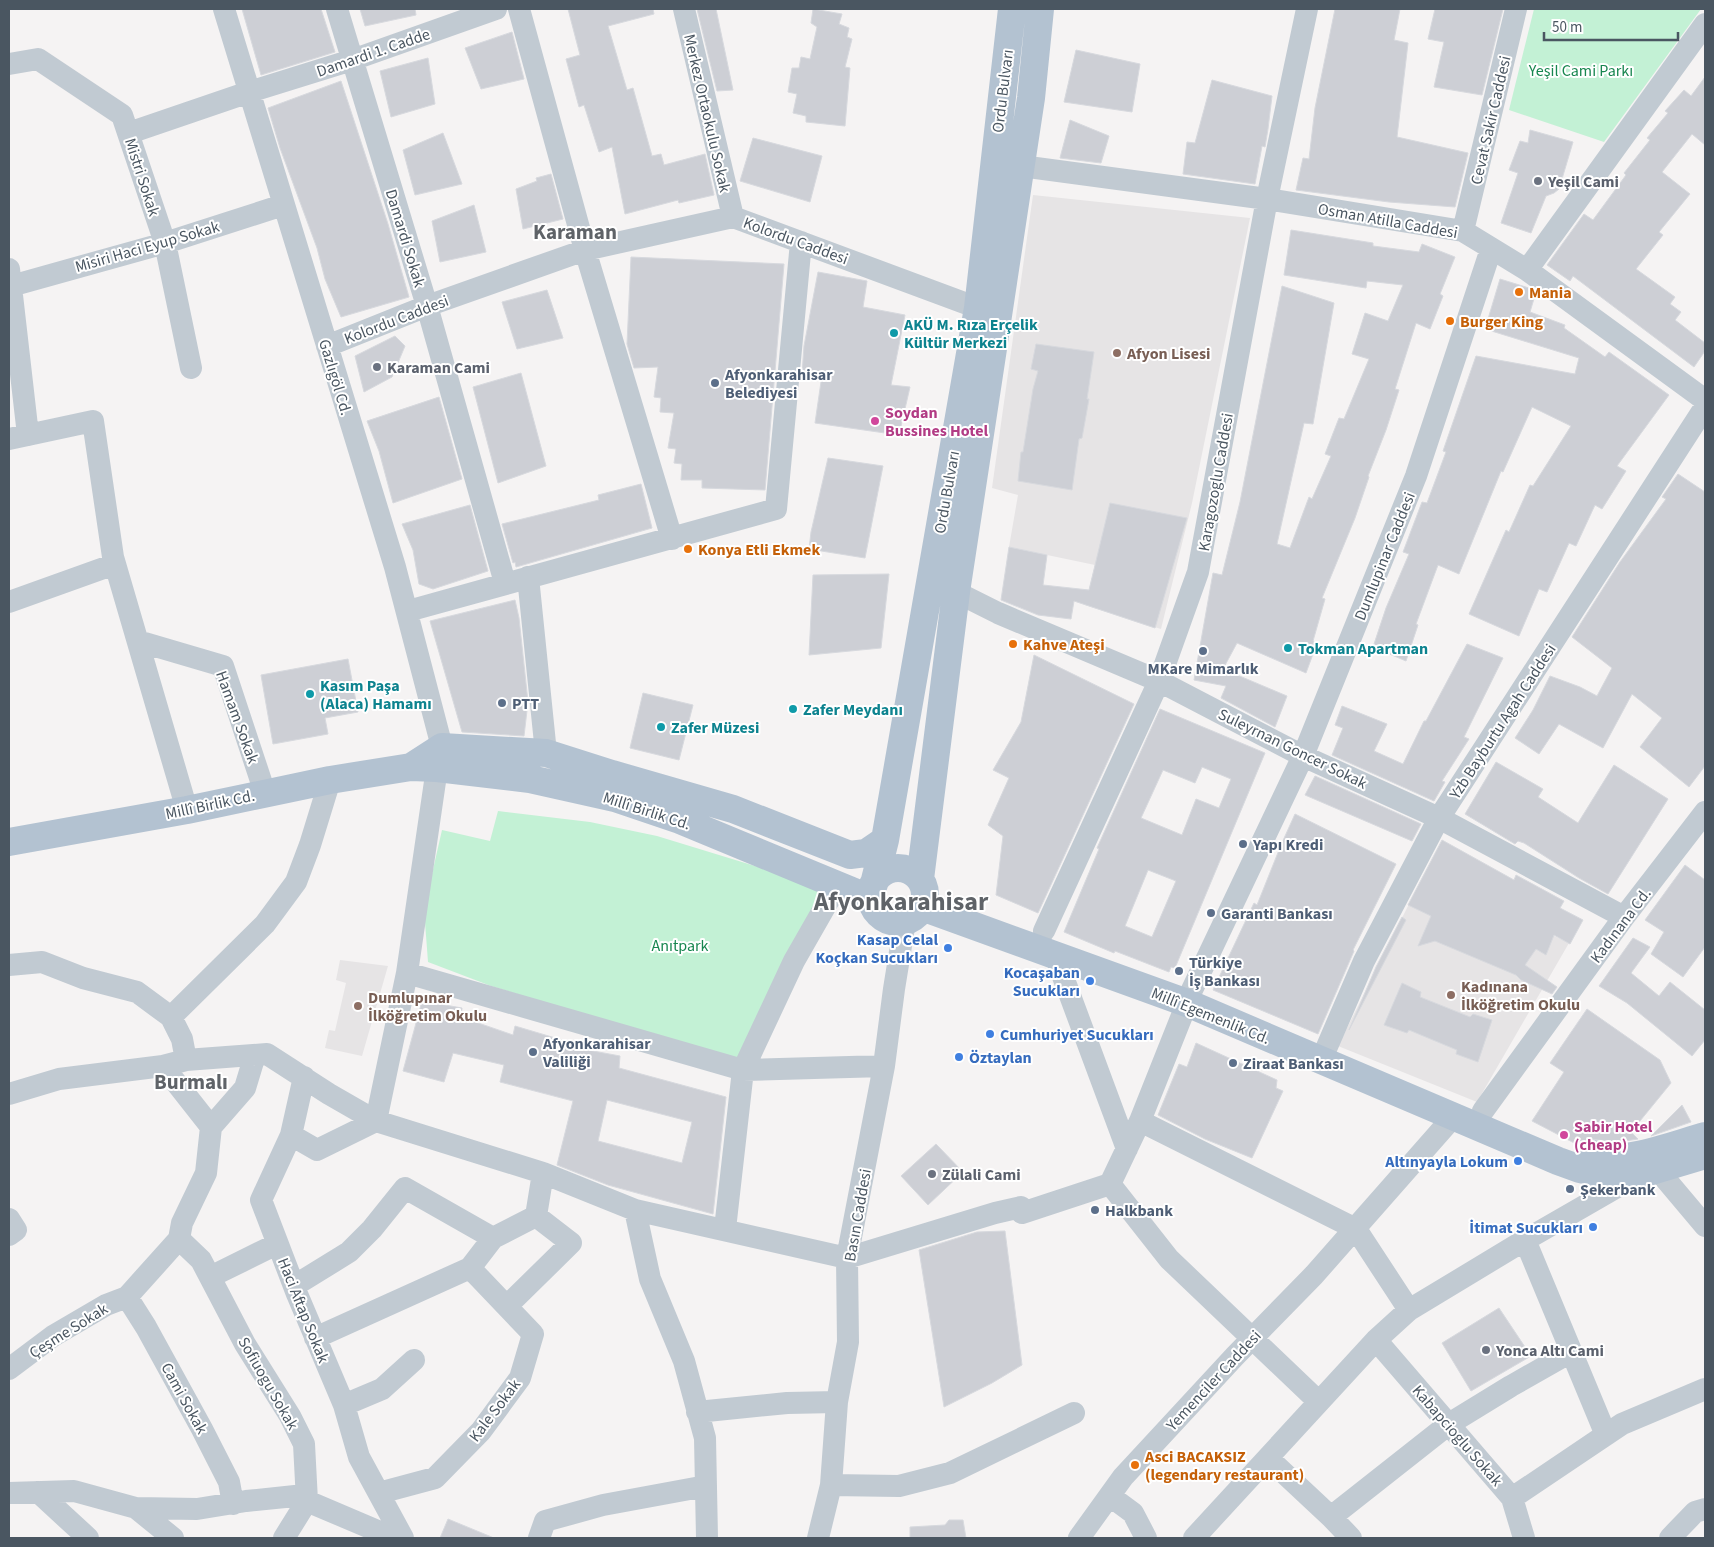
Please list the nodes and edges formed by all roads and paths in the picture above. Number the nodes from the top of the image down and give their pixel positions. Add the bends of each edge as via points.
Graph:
1 (224, 9) edge
2 (337, 9) edge
3 (496, 9) edge
4 (519, 9) edge
5 (684, 9) edge
6 (1012, 9) edge
7 (1040, 9) edge
8 (1307, 9) edge
9 (1516, 9) edge
10 (1705, 24) edge
11 (352, 60) junction
12 (9, 64) edge
13 (249, 92) junction
14 (129, 133) junction
15 (1020, 166) junction
16 (1267, 199) junction
17 (283, 205) junction
18 (733, 218) junction
19 (1463, 231) junction
20 (801, 242) junction
21 (165, 243) junction
22 (1491, 249) junction
23 (585, 250) junction
24 (1527, 270) junction
25 (10, 278) edge
26 (427, 306) junction
27 (978, 308) junction
28 (326, 346) junction
29 (191, 368) dead end
30 (1705, 400) edge
31 (1705, 407) edge
32 (18, 437) edge
33 (672, 539) junction
34 (115, 564) junction
35 (528, 577) junction
36 (505, 583) junction
37 (956, 592) junction
38 (9, 602) edge
39 (408, 611) junction
40 (138, 641) junction
41 (1159, 681) junction
42 (546, 753) junction
43 (1302, 756) junction
44 (430, 761) junction
45 (330, 780) junction
46 (265, 793) junction
47 (187, 810) junction
48 (1705, 812) edge
49 (1439, 818) junction
50 (885, 840) junction
51 (9, 842) edge
52 (838, 884) junction
53 (873, 891) junction
54 (918, 899) junction
55 (1624, 917) junction
56 (1049, 943) junction
57 (9, 965) edge
58 (407, 973) junction
59 (1189, 998) junction
60 (171, 1017) junction
61 (1326, 1049) junction
62 (255, 1055) junction
63 (186, 1060) junction
64 (163, 1066) junction
65 (884, 1066) junction
66 (742, 1070) junction
67 (304, 1078) junction
68 (9, 1094) edge
69 (1483, 1111) junction
70 (1454, 1116) junction
71 (376, 1121) junction
72 (1140, 1121) junction
73 (211, 1127) junction
74 (291, 1135) junction
75 (1705, 1136) edge
76 (1127, 1149) junction
77 (1705, 1155) edge
78 (1645, 1166) junction
79 (543, 1173) junction
80 (1110, 1184) junction
81 (635, 1210) junction
82 (536, 1216) junction
83 (9, 1219) edge
84 (1705, 1226) edge
85 (725, 1229) junction
86 (1356, 1229) junction
87 (9, 1235) edge
88 (493, 1238) junction
89 (179, 1239) junction
90 (1525, 1240) junction
91 (277, 1244) junction
92 (847, 1258) junction
93 (470, 1268) junction
94 (210, 1277) junction
95 (294, 1286) junction
96 (127, 1297) junction
97 (507, 1306) junction
98 (1409, 1310) junction
99 (315, 1338) junction
100 (1252, 1340) junction
101 (1376, 1340) junction
102 (1571, 1352) junction
103 (414, 1360) dead end
104 (9, 1369) edge
105 (1705, 1389) edge
106 (837, 1402) junction
107 (1319, 1402) junction
108 (344, 1405) junction
109 (697, 1412) junction
110 (1074, 1413) dead end
111 (1449, 1424) junction
112 (1606, 1435) junction
113 (1268, 1458) junction
114 (831, 1485) junction
115 (706, 1486) junction
116 (9, 1492) edge
117 (38, 1492) junction
118 (379, 1493) junction
119 (1110, 1496) junction
120 (1512, 1498) junction
121 (307, 1501) junction
122 (233, 1504) junction
123 (136, 1508) junction
124 (1705, 1509) edge
125 (1331, 1517) junction
126 (381, 1536) edge
127 (88, 1538) edge
128 (173, 1538) edge
129 (284, 1538) edge
130 (403, 1538) edge
131 (539, 1538) edge
132 (707, 1538) edge
133 (818, 1538) edge
134 (1079, 1538) edge
135 (1146, 1538) edge
136 (1194, 1538) edge
137 (1351, 1538) edge
138 (1524, 1538) edge
139 (1670, 1538) edge

1 - 13 street, Gazlıgöl Cd.
2 - 11 street, Damardi Sokak
3 - 11 street, Damardi 1. Cadde
4 - 23 street
5 - 18 street, Merkez Ortaokulu Sokak
6 - 27 main road, Ordu Bulvarı
7 - 15 main road, Ordu Bulvarı
8 - 16 street, Karagozoglu Caddesi
9 - 19 street, Cevat Sakir Caddesi
10 - 24 street
11 - 13 street, Damardi 1. Cadde
11 - 26 street, Damardi Sokak
12 - 14 street, Mistri Sokak via 38,59 122,115
13 - 14 street, Damardi 1. Cadde
13 - 17 street, Gazlıgöl Cd.
14 - 21 street, Mistri Sokak
15 - 16 street, Osman Atilla Caddesi
15 - 37 main road, Ordu Bulvarı
16 - 19 street, Osman Atilla Caddesi
16 - 41 street, Karagozoglu Caddesi via 1198,572
17 - 21 street, Misiri Haci Eyup Sokak
17 - 28 street, Gazlıgöl Cd.
18 - 20 street, Kolordu Caddesi
18 - 23 street, Kolordu Caddesi
19 - 22 street, Osman Atilla Caddesi
20 - 27 street, Kolordu Caddesi
20 - 33 street via 776,509
21 - 25 street, Misiri Haci Eyup Sokak
21 - 29 street, Mistri Sokak
22 - 24 street, Osman Atilla Caddesi
22 - 43 street, Dumlupinar Caddesi via 1416,476
23 - 26 street, Kolordu Caddesi
23 - 33 street
24 - 30 street, Osman Atilla Caddesi
25 - 32 street
26 - 28 street, Kolordu Caddesi
26 - 36 street, Damardi Sokak
27 - 50 main road, Ordu Bulvarı
28 - 39 street, Gazlıgöl Cd.
31 - 49 street, Yzb Bayburtu Agah Caddesi
32 - 34 street via 93,421
33 - 35 street
34 - 38 street
34 - 40 street
35 - 36 street
35 - 42 street
36 - 39 street
37 - 41 street, Suleyrnan Goncer Sokak
37 - 54 main road, Ordu Bulvarı
39 - 44 street, Gazlıgöl Cd.
40 - 46 street, Hamam Sokak via 223,666
40 - 47 street
41 - 43 street, Suleyrnan Goncer Sokak
41 - 56 street, Karagozoglu Caddesi
42 - 44 main road, Millî Birlik Cd.
42 - 50 main road, Millî Birlik Cd. via 733,809 850,855 866,853
43 - 49 street, Suleyrnan Goncer Sokak
43 - 59 street, Dumlupinar Caddesi
44 - 45 main road, Millî Birlik Cd.
44 - 52 main road, Millî Birlik Cd. via 615,798 680,820
44 - 58 street
45 - 46 main road, Millî Birlik Cd.
45 - 60 street via 296,882 265,924
46 - 47 main road, Millî Birlik Cd.
47 - 51 main road, Millî Birlik Cd.
48 - 55 street, Kadınana Cd.
49 - 55 street, Suleyrnan Goncer Sokak
49 - 61 street, Yzb Bayburtu Agah Caddesi via 1364,961
50 - 53 main road, Ordu Bulvarı
52 - 53 main road, Millî Birlik Cd.
52 - 66 street via 794,961
53 - 54 main road via 874,907 879,915 896,922
53 - 54 main road via 879,876 896,868 904,869 913,873
54 - 56 main road, Millî Egemenlik Cd.
54 - 65 street, Basın Caddesi via 894,989
55 - 69 street, Kadınana Cd.
56 - 59 main road, Millî Egemenlik Cd.
56 - 76 street
57 - 60 street via 42,962 83,978 137,992
58 - 66 street
58 - 71 street
59 - 61 main road, Millî Egemenlik Cd.
59 - 70 main road, Millî Egemenlik Cd.
59 - 72 street, Dumlupinar Caddesi
60 - 63 street via 182,1039
61 - 69 main road, Millî Egemenlik Cd.
62 - 63 street
62 - 67 street via 267,1054
62 - 73 street via 245,1088
63 - 64 street
64 - 68 street via 60,1079
64 - 73 street
65 - 66 street
65 - 92 street, Basın Caddesi
66 - 85 street
67 - 71 street
67 - 74 street, Haci Aftap Sokak
69 - 78 main road, Millî Egemenlik Cd. via 1602,1158 1620,1158
70 - 78 main road, Millî Egemenlik Cd. via 1580,1169 1613,1176
70 - 86 street, Yemenciler Caddesi
71 - 74 street via 317,1150
71 - 79 street
72 - 76 street, Dumlupinar Caddesi
72 - 86 street
73 - 89 street, Çeşme Sokak via 206,1172 182,1222
74 - 91 street, Haci Aftap Sokak via 260,1200
75 - 78 main road
76 - 80 street, Dumlupinar Caddesi
77 - 78 main road
78 - 84 street
78 - 90 street
79 - 81 street
79 - 82 street
80 - 92 street via 1021,1210 995,1213
80 - 100 street via 1169,1259
81 - 85 street
81 - 109 street via 650,1279 684,1361
82 - 88 street
82 - 97 street via 571,1243
83 - 87 street via 16,1230
85 - 92 street
86 - 98 street
86 - 100 street, Yemenciler Caddesi
88 - 93 street
88 - 95 street via 405,1188 349,1252
89 - 94 street, Sofiuogu Sokak via 201,1260
89 - 96 street, Çeşme Sokak
90 - 98 street
90 - 102 street
91 - 94 street
91 - 95 street, Haci Aftap Sokak
92 - 106 street, Basın Caddesi via 848,1342
93 - 97 street, Kale Sokak
93 - 99 street
94 - 121 street, Sofiuogu Sokak via 304,1444
95 - 99 street, Haci Aftap Sokak
96 - 104 street, Çeşme Sokak via 106,1305 54,1336
96 - 122 street, Cami Sokak via 202,1429 229,1482
97 - 118 street, Kale Sokak via 533,1334 520,1378 481,1431 435,1478
98 - 101 street
99 - 108 street, Haci Aftap Sokak
100 - 107 street
100 - 119 street, Yemenciler Caddesi via 1123,1477
101 - 107 street
101 - 111 street, Kabapcioglu Sokak
102 - 111 street
102 - 112 street
103 - 108 street via 382,1389
105 - 112 street via 1622,1424
106 - 109 street via 787,1403
106 - 114 street, Basın Caddesi
107 - 113 street
108 - 118 street, Haci Aftap Sokak via 358,1457
109 - 115 street via 705,1438
110 - 114 street via 950,1473 899,1486
111 - 120 street, Kabapcioglu Sokak
111 - 125 street
112 - 120 street
113 - 125 street
113 - 136 street
114 - 133 street, Basın Caddesi
115 - 131 street via 603,1505 545,1521
115 - 132 street
116 - 117 street
117 - 123 street via 74,1490
117 - 127 street
118 - 130 street, Haci Aftap Sokak
119 - 134 street, Yemenciler Caddesi
119 - 135 street via 1133,1513
120 - 138 street, Kabapcioglu Sokak
121 - 122 street via 295,1496
121 - 126 street
121 - 129 street
122 - 123 street via 197,1510
123 - 128 street
124 - 139 street via 1695,1512
125 - 137 street

